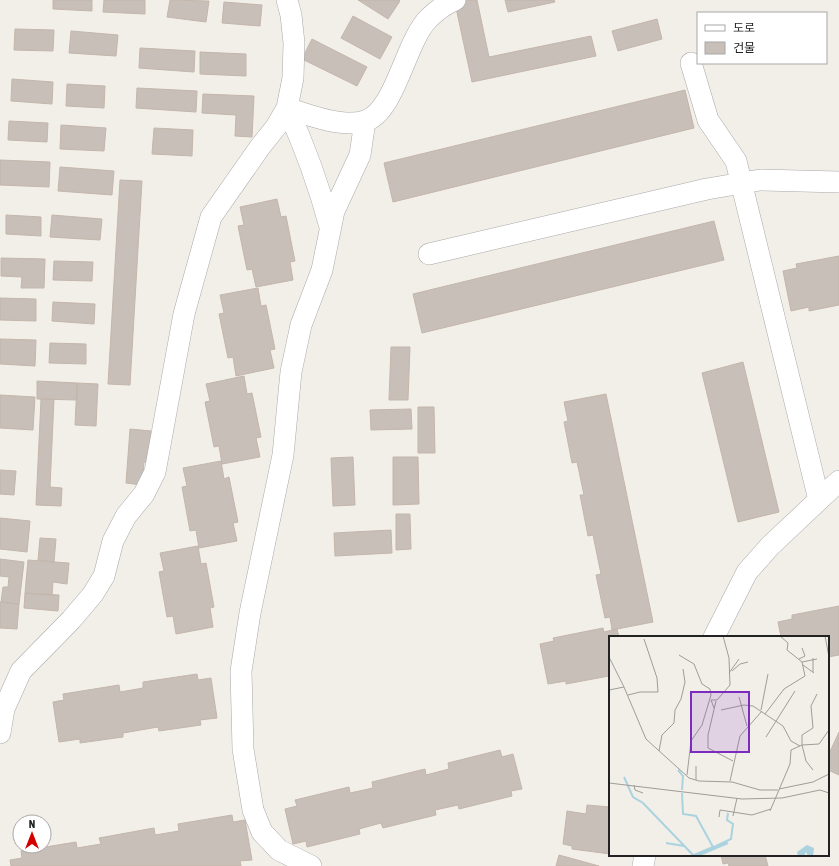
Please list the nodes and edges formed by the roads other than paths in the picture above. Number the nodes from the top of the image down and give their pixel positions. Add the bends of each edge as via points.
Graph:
1 (287, 0) edge
2 (455, 0) edge
3 (691, 64) dead end
4 (287, 108) junction
5 (365, 121) junction
6 (839, 182) edge
7 (743, 183) junction
8 (330, 230) junction
9 (429, 254) dead end
10 (839, 481) edge
11 (818, 500) junction
12 (715, 636) edge
13 (0, 733) edge
14 (645, 856) edge
15 (311, 866) edge
16 (642, 866) edge

1 - 4 street via 294,43 293,78
2 - 5 street via 428,20 415,38 381,110
3 - 7 street via 708,120 736,161
4 - 5 street via 342,123
4 - 8 street via 318,184
4 - 13 street via 211,218 184,314 155,472 144,494 126,516 113,541 104,576 93,594 21,671 4,709
5 - 8 street via 360,155 334,211
6 - 7 street via 760,180
7 - 9 street via 707,189
7 - 11 street
8 - 15 street via 322,270 300,331 292,372 283,455 250,613 241,671 243,749 253,810 262,832 279,850
10 - 11 street
11 - 12 street via 747,572
14 - 16 street

